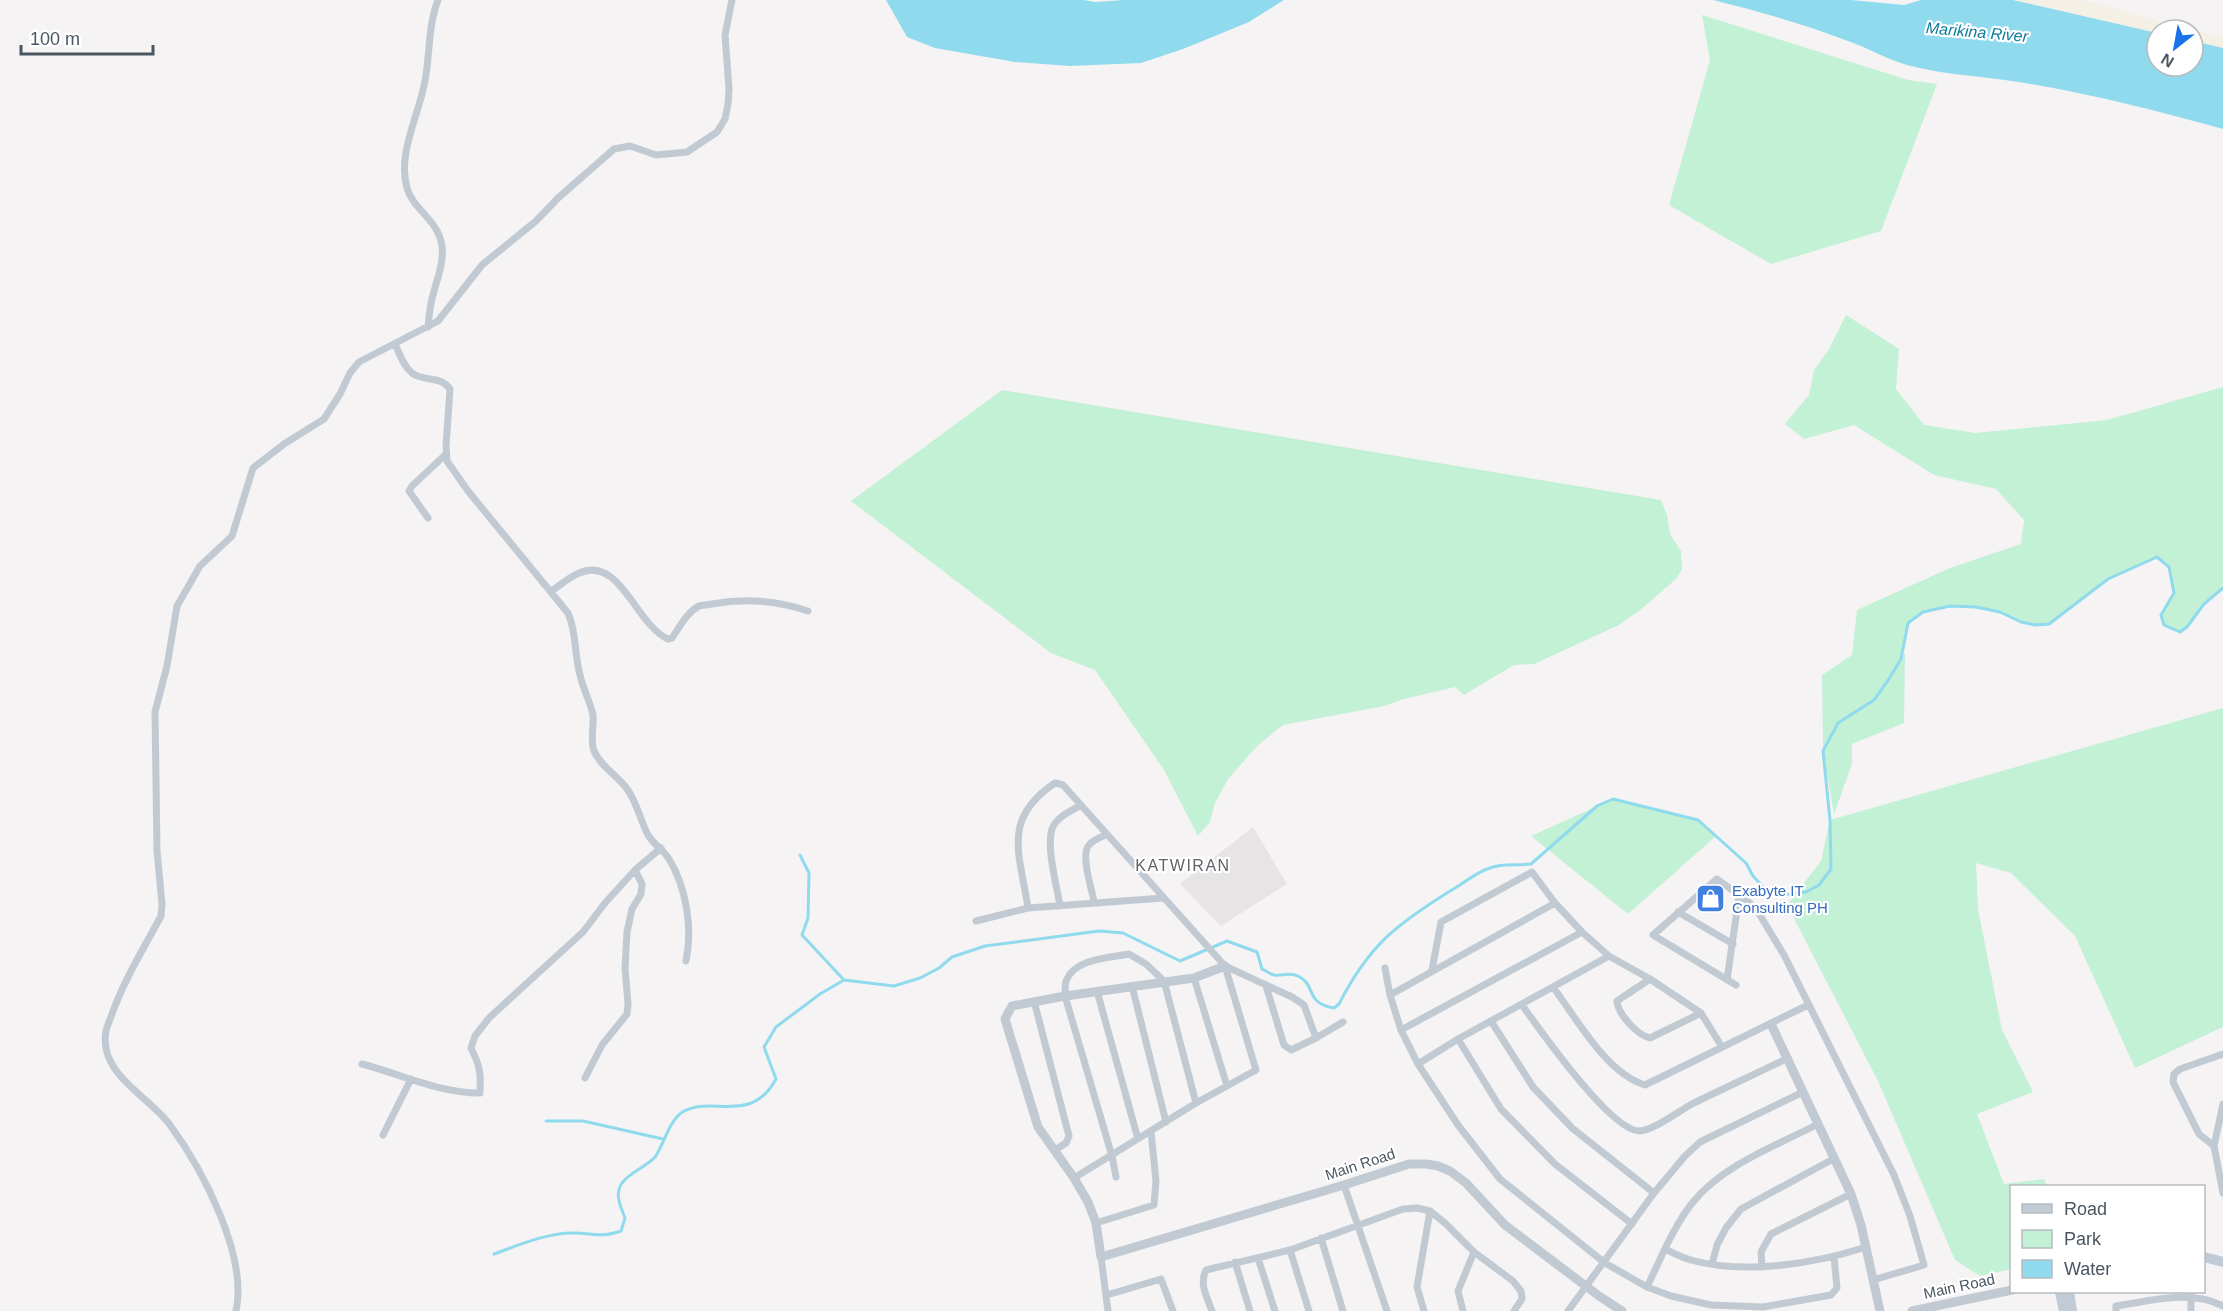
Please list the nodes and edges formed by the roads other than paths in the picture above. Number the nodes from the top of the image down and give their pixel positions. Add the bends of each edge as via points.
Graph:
1 (438, 0) edge
2 (732, 0) edge
3 (428, 327) junction
4 (395, 344) junction
5 (446, 454) junction
6 (428, 518) dead end
7 (551, 591) junction
8 (808, 611) dead end
9 (1081, 805) junction
10 (1106, 835) junction
11 (661, 848) junction
12 (635, 870) junction
13 (1739, 896) junction
14 (1163, 898) junction
15 (1094, 902) junction
16 (1555, 903) junction
17 (1060, 906) junction
18 (1028, 908) junction
19 (1678, 912) junction
20 (975, 921) dead end
21 (1582, 932) junction
22 (1733, 944) junction
23 (1609, 956) junction
24 (686, 961) dead end
25 (1226, 966) junction
26 (1385, 968) dead end
27 (1432, 970) junction
28 (1194, 978) junction
29 (1650, 980) junction
30 (1727, 980) junction
31 (1164, 981) junction
32 (1132, 986) junction
33 (1266, 986) junction
34 (1736, 986) dead end
35 (1553, 987) junction
36 (1097, 991) junction
37 (1390, 995) junction
38 (1065, 996) junction
39 (1034, 1001) junction
40 (1522, 1005) junction
41 (1809, 1005) junction
42 (1701, 1012) junction
43 (1491, 1021) junction
44 (1343, 1022) dead end
45 (1771, 1024) junction
46 (1401, 1030) junction
47 (1316, 1038) junction
48 (1458, 1039) junction
49 (1722, 1047) junction
50 (2223, 1054) edge
51 (1788, 1058) junction
52 (362, 1064) dead end
53 (1418, 1064) junction
54 (585, 1078) dead end
55 (411, 1079) junction
56 (1227, 1086) junction
57 (1803, 1092) junction
58 (1196, 1103) junction
59 (2223, 1104) edge
60 (1166, 1122) junction
61 (1818, 1124) junction
62 (1151, 1132) junction
63 (383, 1135) dead end
64 (1138, 1139) junction
65 (2214, 1146) junction
66 (1055, 1150) junction
67 (1112, 1156) junction
68 (1835, 1158) junction
69 (1116, 1177) dead end
70 (1074, 1178) junction
71 (1344, 1185) junction
72 (1654, 1193) junction
73 (2223, 1193) edge
74 (1851, 1194) junction
75 (1430, 1211) junction
76 (1096, 1223) junction
77 (1359, 1223) junction
78 (1632, 1224) junction
79 (1321, 1238) junction
80 (1866, 1247) junction
81 (1665, 1249) junction
82 (1290, 1250) junction
83 (1474, 1252) junction
84 (1101, 1257) junction
85 (1834, 1257) junction
86 (2205, 1257) edge
87 (1258, 1258) junction
88 (2222, 1259) edge
89 (1235, 1262) junction
90 (1605, 1263) junction
91 (1712, 1264) junction
92 (1762, 1267) junction
93 (1873, 1280) junction
94 (1586, 1287) junction
95 (1647, 1287) junction
96 (2010, 1290) edge
97 (2060, 1293) edge
98 (2068, 1293) edge
99 (1107, 1295) junction
100 (2191, 1296) junction
101 (2223, 1306) edge
102 (236, 1311) edge
103 (1108, 1311) edge
104 (1173, 1311) edge
105 (1212, 1311) edge
106 (1250, 1311) edge
107 (1275, 1311) edge
108 (1309, 1311) edge
109 (1342, 1311) edge
110 (1387, 1311) edge
111 (1424, 1311) edge
112 (1463, 1311) edge
113 (1514, 1311) edge
114 (1568, 1311) edge
115 (1622, 1311) edge
116 (1880, 1311) edge
117 (1912, 1311) edge
118 (2064, 1311) edge
119 (2072, 1311) edge
120 (2116, 1311) edge
121 (2191, 1311) edge

1 - 3 street via 425,84 405,165 407,190 438,231 442,245
2 - 3 street via 724,35 728,104 717,132 687,152 656,155 630,146 614,149 482,265 438,321
3 - 4 street
4 - 5 street via 406,367 414,374 441,381 450,389
4 - 102 street via 359,362 324,419 253,468 232,536 200,566 177,606 155,712 161,916 117,1000 105,1032 107,1052 115,1071 170,1125 212,1197 238,1275
5 - 6 street via 409,491
5 - 7 street via 468,491
7 - 8 street via 579,573 594,569 604,572 668,639 690,612 700,606 766,601
7 - 11 street via 573,624 576,659 593,715 593,748 601,764 627,788 651,840
9 - 10 street
9 - 17 street via 1059,819 1052,830
9 - 18 street via 1063,785 1055,783 1037,795 1024,813 1018,830
10 - 14 street
10 - 15 street via 1089,844 1086,851
11 - 12 street
11 - 24 street via 679,880 688,916
12 - 54 street via 642,884 627,932 627,1014 602,1045
12 - 55 street via 583,932 489,1018 475,1036 471,1048 481,1072 480,1093 444,1089
13 - 19 street via 1717,879
13 - 22 street
13 - 41 street via 1758,912
14 - 15 street
14 - 25 street
15 - 17 street
16 - 21 street
16 - 27 street
16 - 27 street via 1532,872 1441,922
17 - 18 street
18 - 20 street
19 - 22 street
19 - 30 street via 1653,935
21 - 23 street
21 - 46 street
22 - 30 street
23 - 29 street
23 - 35 street
25 - 28 street
25 - 33 street
25 - 56 street via 1256,1070
26 - 37 street
27 - 37 street
28 - 31 street
28 - 56 street
29 - 42 street
29 - 42 street via 1617,1001 1618,1008 1642,1036 1650,1038
30 - 34 street
31 - 32 street
31 - 38 street via 1129,954 1085,963 1066,981
31 - 58 street
32 - 36 street
32 - 60 street
33 - 47 street via 1304,1005
33 - 47 street via 1284,1045 1291,1050
35 - 40 street
35 - 49 street via 1605,1057 1633,1081 1645,1085
36 - 38 street
36 - 64 street
37 - 46 street
38 - 39 street
38 - 67 street
39 - 66 street via 1069,1136
39 - 66 street via 1012,1006 1005,1018 1038,1126
40 - 43 street
40 - 51 street via 1593,1097 1623,1124 1638,1131 1647,1130
41 - 45 street
41 - 93 street via 1894,1175 1924,1265
42 - 49 street
43 - 48 street
43 - 72 street via 1533,1087 1572,1128
44 - 47 street
45 - 49 street
45 - 51 street
46 - 53 street
48 - 53 street
48 - 78 street via 1502,1109 1555,1164
50 - 65 street via 2180,1070 2174,1074 2173,1082 2199,1134
51 - 57 street
52 - 55 street
53 - 90 street via 1500,1179
55 - 63 street
56 - 58 street
57 - 61 street
57 - 72 street via 1700,1142
58 - 60 street
59 - 65 street
60 - 62 street
61 - 68 street
61 - 81 street via 1733,1168 1712,1184 1678,1223
62 - 64 street
62 - 76 street via 1156,1180 1154,1205
64 - 67 street
65 - 73 street
66 - 70 street
67 - 69 street
67 - 70 street
68 - 74 street
68 - 91 street via 1741,1209 1726,1228
70 - 76 street
71 - 77 street
71 - 84 street, Main Road
71 - 94 street, Main Road via 1409,1164 1450,1171 1467,1183 1505,1225
72 - 78 street
74 - 80 street
74 - 92 street via 1772,1234 1761,1252
75 - 77 street via 1403,1209
75 - 83 street
75 - 111 street via 1417,1287
76 - 84 street
77 - 79 street
77 - 110 street
78 - 90 street
79 - 82 street
79 - 109 street
80 - 85 street
80 - 93 street
81 - 91 street
81 - 95 street
82 - 87 street
82 - 108 street
83 - 112 street via 1458,1292
83 - 113 street via 1521,1291 1522,1299
84 - 99 street
85 - 92 street
85 - 95 street via 1837,1288 1831,1295 1763,1307 1710,1305
86 - 88 main road
87 - 89 street
87 - 107 street
89 - 105 street via 1206,1270 1202,1277
89 - 106 street
90 - 94 street
90 - 95 street
91 - 92 street
93 - 116 street
94 - 114 street
94 - 115 street, Main Road
96 - 117 street, Main Road
97 - 118 main road
98 - 119 main road
99 - 103 street
99 - 104 street via 1161,1279
100 - 101 street via 2209,1298
100 - 120 street via 2116,1306
100 - 121 street

